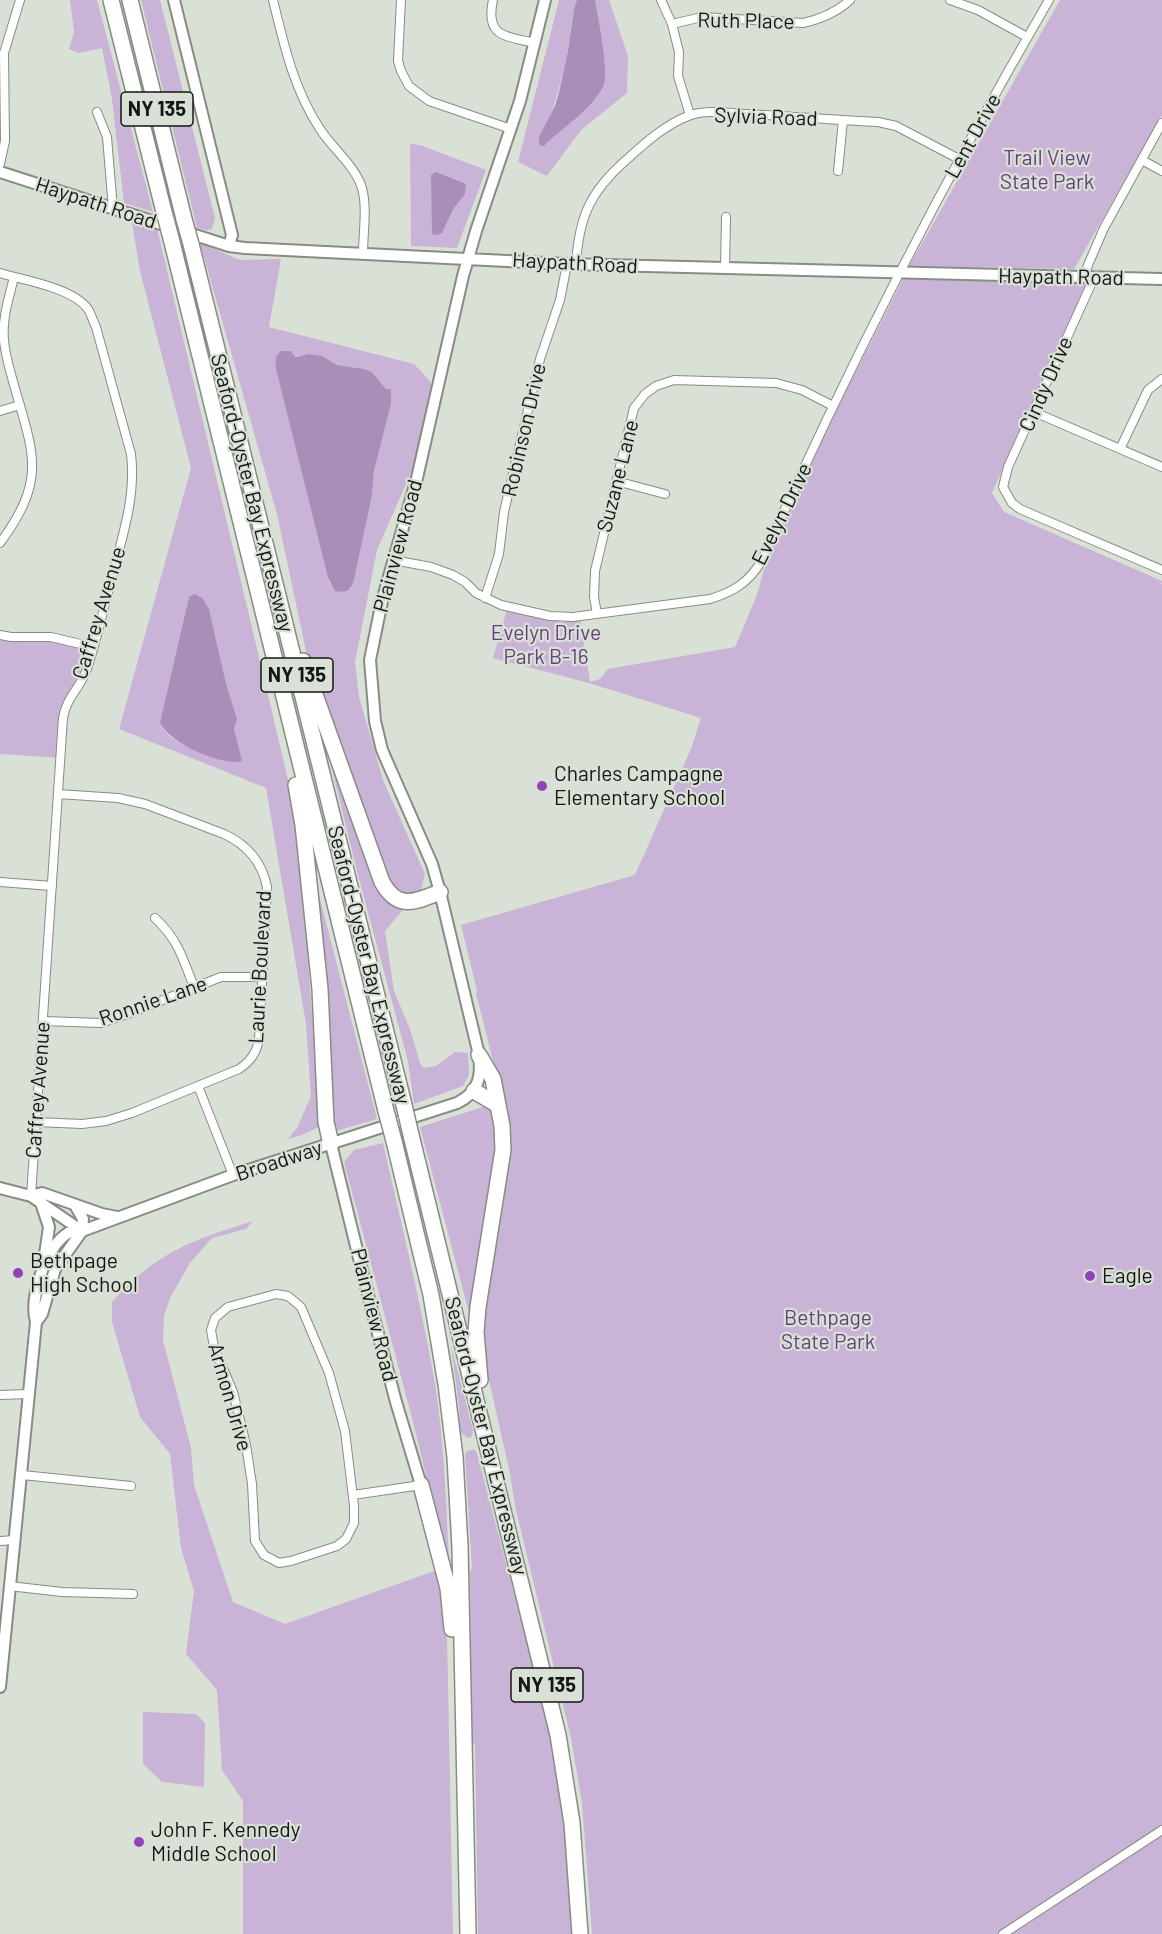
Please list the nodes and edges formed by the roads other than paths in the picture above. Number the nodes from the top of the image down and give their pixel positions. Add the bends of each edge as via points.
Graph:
1 (20, 0) edge
2 (111, 0) edge
3 (130, 0) edge
4 (174, 0) edge
5 (273, 0) edge
6 (401, 0) edge
7 (493, 0) edge
8 (545, 0) edge
9 (661, 0) edge
10 (850, 0) edge
11 (1049, 0) edge
12 (954, 1) edge
13 (672, 24) junction
14 (1027, 38) junction
15 (4, 42) edge
16 (534, 44) junction
17 (97, 112) dead end
18 (690, 116) junction
19 (843, 120) junction
20 (1162, 123) edge
21 (511, 129) junction
22 (959, 159) junction
23 (1142, 160) junction
24 (0, 164) edge
25 (838, 171) dead end
26 (1162, 171) edge
27 (0, 172) edge
28 (113, 209) junction
29 (726, 217) dead end
30 (229, 246) junction
31 (363, 254) junction
32 (468, 258) junction
33 (572, 264) junction
34 (725, 269) junction
35 (0, 273) edge
36 (899, 273) junction
37 (14, 277) junction
38 (1089, 278) junction
39 (1162, 279) edge
40 (1162, 379) edge
41 (20, 405) junction
42 (833, 406) junction
43 (0, 411) edge
44 (1034, 412) junction
45 (1120, 449) junction
46 (1162, 467) edge
47 (616, 481) junction
48 (665, 494) dead end
49 (0, 543) edge
50 (393, 560) junction
51 (1162, 570) edge
52 (275, 589) junction
53 (485, 598) junction
54 (597, 614) junction
55 (0, 635) edge
56 (93, 647) junction
57 (287, 711) junction
58 (58, 794) junction
59 (0, 882) edge
60 (52, 886) junction
61 (440, 892) junction
62 (155, 918) dead end
63 (263, 977) junction
64 (194, 987) junction
65 (43, 1021) junction
66 (479, 1055) junction
67 (198, 1086) junction
68 (474, 1091) junction
69 (498, 1105) junction
70 (36, 1122) junction
71 (331, 1144) junction
72 (233, 1175) junction
73 (0, 1188) edge
74 (31, 1196) junction
75 (41, 1203) junction
76 (75, 1205) junction
77 (117, 1217) junction
78 (82, 1231) junction
79 (44, 1264) junction
80 (36, 1322) junction
81 (28, 1394) junction
82 (0, 1395) edge
83 (486, 1440) junction
84 (21, 1476) junction
85 (421, 1485) junction
86 (131, 1486) dead end
87 (353, 1495) junction
88 (15, 1540) junction
89 (0, 1541) edge
90 (9, 1586) junction
91 (133, 1594) dead end
92 (0, 1687) edge
93 (463, 1713) junction
94 (1162, 1830) edge
95 (468, 1934) edge
96 (580, 1934) edge
97 (1003, 1934) edge

1 - 15 street
2 - 57 highway, Seaford-Oyster Bay Expressway / NY 135, bridge
3 - 52 highway, Seaford-Oyster Bay Expressway / NY 135, bridge
4 - 30 main road via 232,235
5 - 31 street via 295,82 319,128 361,186
6 - 21 street via 398,61 409,86 429,100
7 - 16 street via 490,22 494,30
8 - 16 main road, Plainview Road
9 - 13 street
10 - 13 street, Ruth Place via 833,13 803,23 702,17
11 - 14 street, Lent Drive
12 - 14 street
13 - 18 street via 679,51 678,76
14 - 22 street, Lent Drive
15 - 24 street via 5,141
16 - 21 main road, Plainview Road
17 - 28 street via 107,137
18 - 19 street, Sylvia Road via 723,112
18 - 33 street, Sylvia Road via 651,138 602,183 584,215
19 - 22 street, Sylvia Road via 896,126
19 - 25 street
20 - 23 street, Cindy Drive
21 - 32 main road, Plainview Road
22 - 36 street, Lent Drive
23 - 26 street
23 - 38 street, Cindy Drive via 1104,228 1088,265
27 - 28 main road, Haypath Road
28 - 30 main road, Haypath Road
29 - 34 street
30 - 31 main road, Haypath Road
31 - 32 main road, Haypath Road
32 - 33 main road, Haypath Road
32 - 50 main road, Plainview Road via 417,478
33 - 34 main road, Haypath Road
33 - 53 street, Robinson Drive via 540,359 504,512 499,554
34 - 36 main road, Haypath Road
35 - 37 street, Caffrey Avenue
36 - 38 main road, Haypath Road
36 - 42 street, Evelyn Drive
37 - 41 street via 5,313 4,342
37 - 56 street, Caffrey Avenue via 68,293 88,309 131,454 131,502
38 - 39 main road, Haypath Road
38 - 44 street, Cindy Drive
40 - 45 street via 1148,390
41 - 43 street
41 - 49 street via 32,449 31,485 17,520
42 - 47 street, Suzane Lane via 776,383 665,382 645,394 634,408
42 - 54 street, Evelyn Drive via 761,561 744,584 710,599
44 - 45 street
44 - 51 street, Cindy Drive via 1004,480 1012,503
45 - 46 street
47 - 48 street
47 - 54 street, Suzane Lane via 595,571
50 - 53 street, Evelyn Drive via 453,575
50 - 61 main road, Plainview Road via 370,660 375,721 387,763 432,864
52 - 61 highway via 386,888 393,897 409,902
52 - 83 highway, Seaford-Oyster Bay Expressway / NY 135, bridge
53 - 54 street, Evelyn Drive via 550,616
55 - 56 street via 51,636
56 - 58 street, Caffrey Avenue via 86,672 65,706
57 - 71 highway via 320,989 326,1122
57 - 93 highway, Seaford-Oyster Bay Expressway / NY 135, bridge via 431,1295 450,1413 460,1546
58 - 60 street, Caffrey Avenue
58 - 63 street, Laurie Boulevard via 145,804 244,845 260,865 267,887
59 - 60 street
60 - 65 street, Caffrey Avenue
61 - 66 main road, Plainview Road
62 - 64 street via 171,933
63 - 64 street, Ronnie Lane via 221,977
63 - 67 street, Laurie Boulevard via 260,1039 254,1055 239,1069
64 - 65 street, Ronnie Lane via 101,1023
65 - 70 street, Caffrey Avenue
66 - 68 main road, Plainview Road via 480,1075
66 - 69 highway via 493,1079
67 - 70 street, Laurie Boulevard via 106,1121
67 - 72 street
68 - 69 highway
68 - 71 main road, Broadway via 457,1103
69 - 83 highway via 503,1161 476,1332
70 - 74 street, Caffrey Avenue
71 - 72 main road, Broadway
71 - 85 main road, Plainview Road
72 - 77 main road, Broadway
73 - 74 main road
74 - 75 main road
74 - 76 main road via 42,1193
75 - 78 main road
75 - 79 main road via 49,1227
76 - 77 main road
76 - 78 main road via 83,1219
77 - 78 main road, Broadway
78 - 79 main road, Broadway via 69,1232
78 - 80 main road, Broadway via 55,1269
79 - 80 main road, Broadway via 33,1311
80 - 81 main road, Broadway
81 - 82 street
81 - 84 main road, Broadway
83 - 96 highway, Seaford-Oyster Bay Expressway / NY 135 via 558,1735 572,1823
84 - 86 street
84 - 88 main road, Broadway
85 - 87 street
85 - 93 highway via 448,1588
87 - 87 street, Armon Drive via 336,1395 301,1307 288,1296 276,1294 240,1303 219,1314 212,1326 212,1338 233,1392 246,1445 255,1541 264,1555 279,1563 337,1546 352,1530
88 - 89 street
88 - 90 main road, Broadway
90 - 91 street
90 - 92 main road, Broadway
93 - 95 highway, Seaford-Oyster Bay Expressway / NY 135
94 - 97 street

